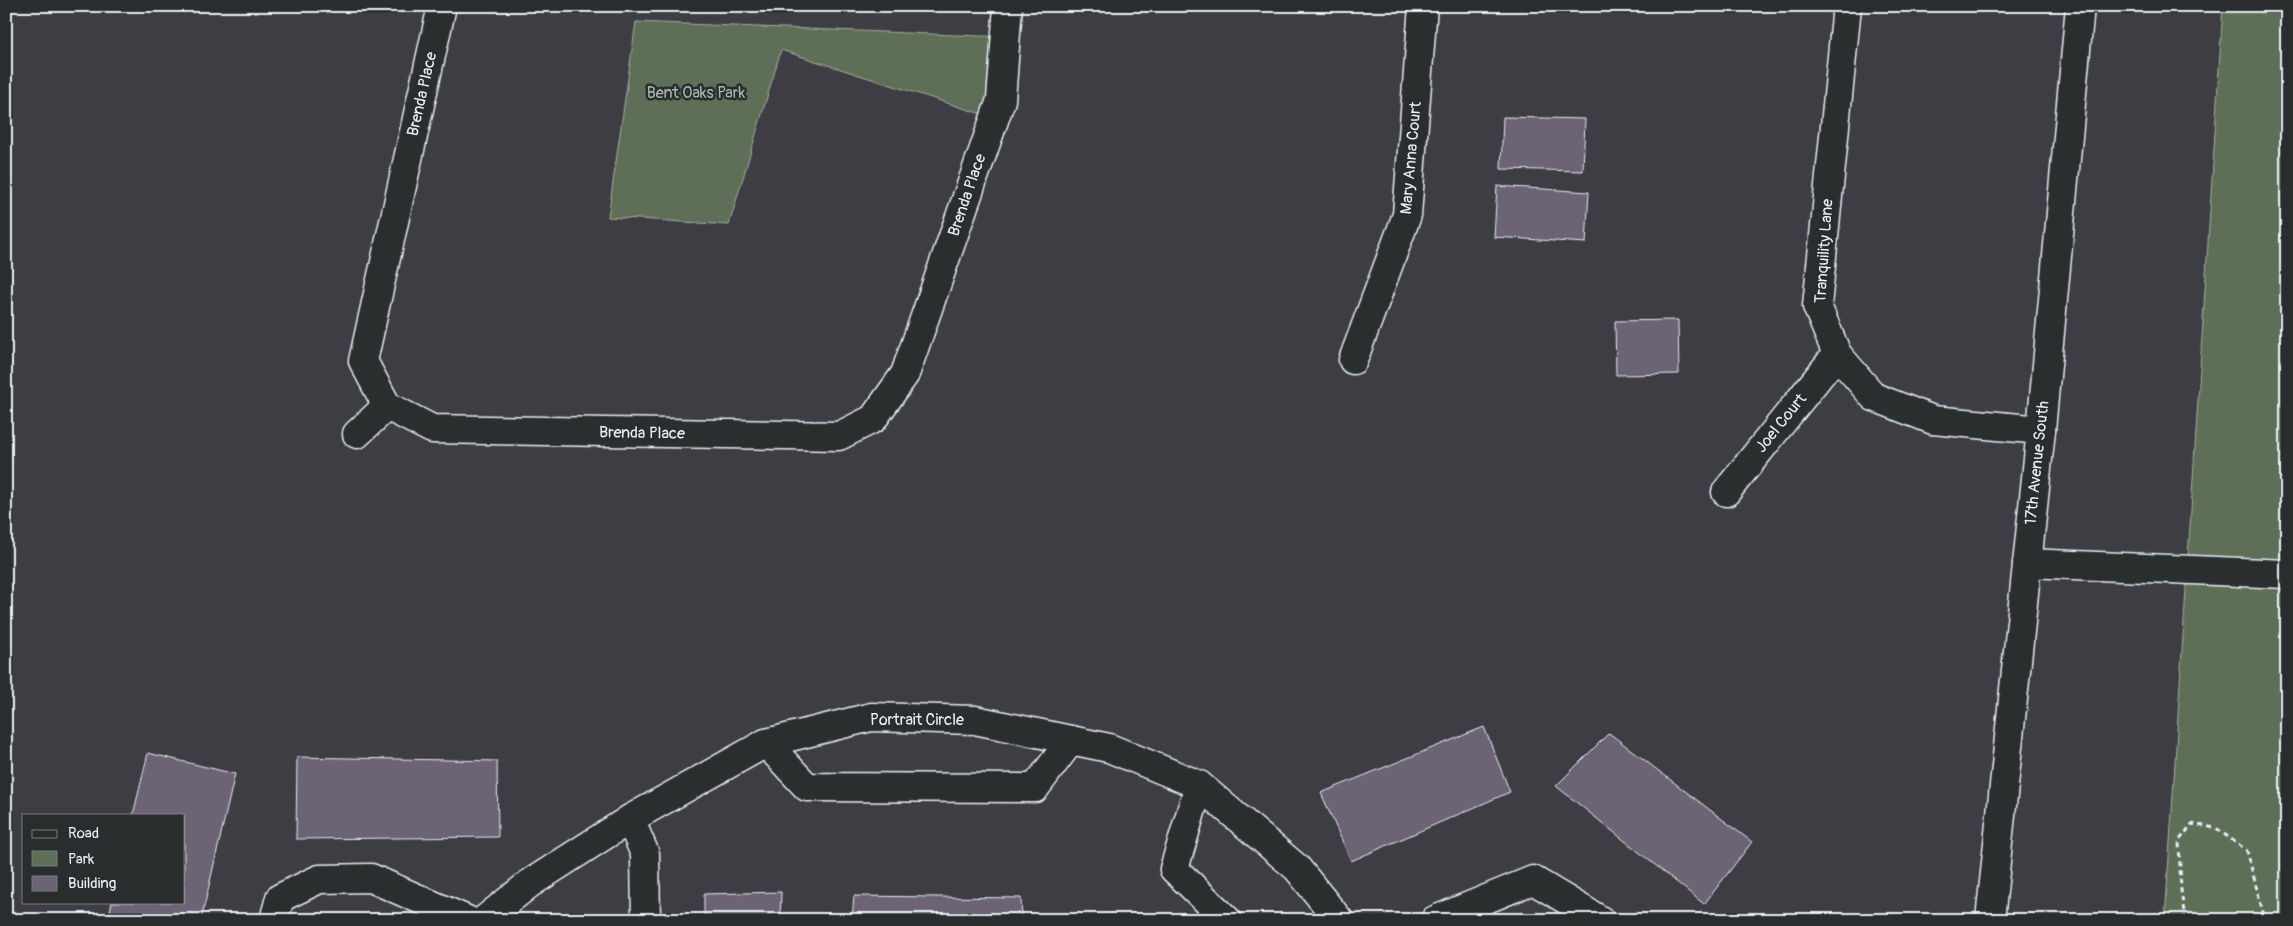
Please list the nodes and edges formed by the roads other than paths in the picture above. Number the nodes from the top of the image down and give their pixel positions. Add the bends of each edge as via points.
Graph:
1 (442, 6) edge
2 (1008, 6) edge
3 (1423, 6) edge
4 (1847, 6) edge
5 (2080, 6) edge
6 (1837, 354) junction
7 (1353, 360) dead end
8 (387, 406) junction
9 (2041, 430) junction
10 (357, 434) dead end
11 (1726, 492) dead end
12 (2027, 563) junction
13 (2287, 574) edge
14 (1071, 740) junction
15 (766, 743) junction
16 (1200, 785) junction
17 (630, 819) junction
18 (274, 920) edge
19 (467, 920) edge
20 (484, 920) edge
21 (646, 920) edge
22 (1227, 920) edge
23 (1339, 920) edge
24 (1435, 920) edge
25 (1600, 920) edge
26 (1990, 920) edge

1 - 8 street, Brenda Place via 363,361
2 - 8 street, Brenda Place via 1001,100 905,374 873,419 839,436 432,429
3 - 7 street, Mary Anna Court via 1407,215
4 - 6 street, Tranquility Lane via 1817,306
5 - 9 street, 17th Avenue South
6 - 9 street, Tranquility Lane via 1874,397 1932,420
6 - 11 street, Joel Court
8 - 10 street
9 - 12 street, 17th Avenue South
12 - 13 street
12 - 26 street, 17th Avenue South
14 - 15 street, Portrait Circle via 975,720 871,717
14 - 15 street via 1035,788 807,787
14 - 16 street, Portrait Circle via 1110,748
15 - 17 street, Portrait Circle
16 - 22 street via 1174,869
16 - 23 street, Portrait Circle via 1298,868
17 - 20 street, Portrait Circle via 529,884
17 - 21 street via 646,854
18 - 19 street via 280,898 318,879 370,878
24 - 25 street via 1533,880

